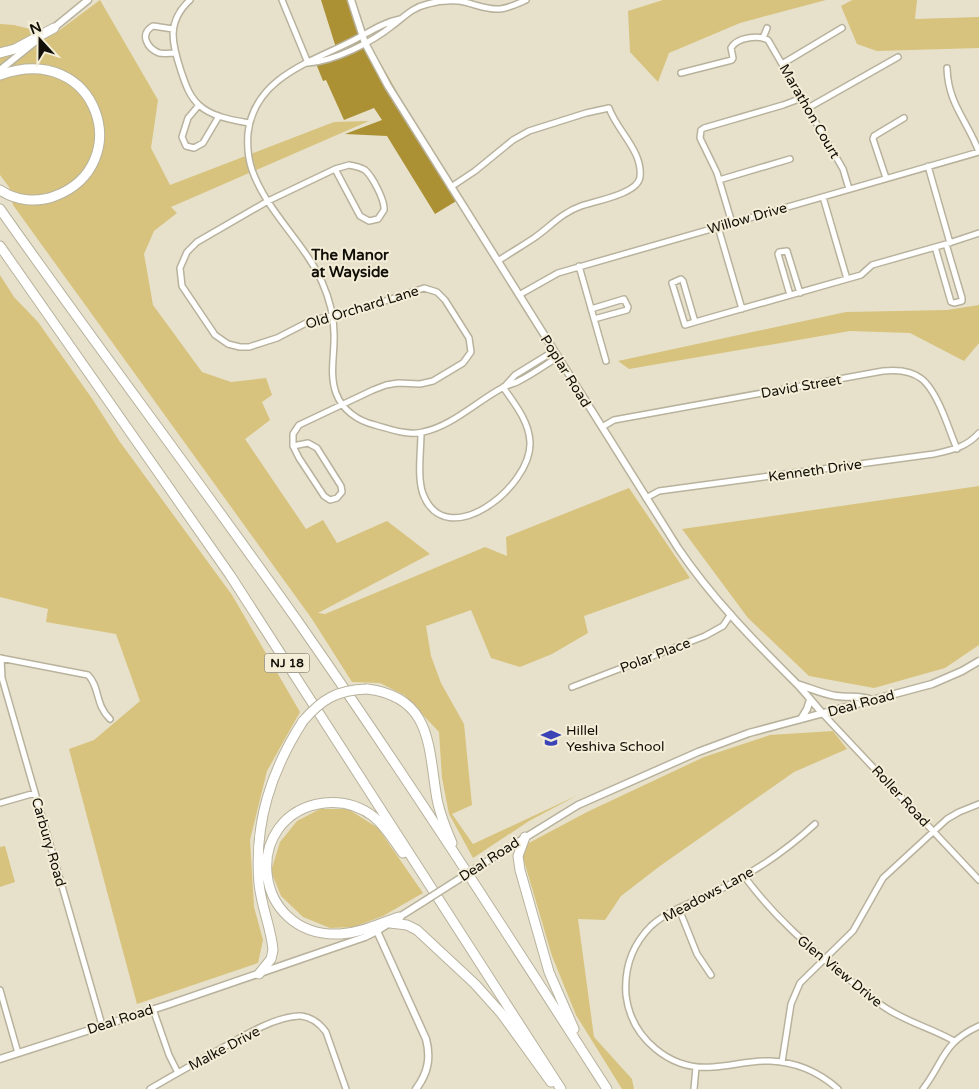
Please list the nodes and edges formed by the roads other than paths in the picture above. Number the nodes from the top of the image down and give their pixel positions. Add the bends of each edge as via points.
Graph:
1 (88, 0) edge
2 (190, 0) edge
3 (282, 0) edge
4 (351, 0) edge
5 (435, 1) edge
6 (523, 1) edge
7 (400, 18) junction
8 (54, 28) junction
9 (767, 28) dead end
10 (842, 28) dead end
11 (173, 29) junction
12 (362, 35) junction
13 (764, 38) junction
14 (365, 43) junction
15 (0, 53) edge
16 (175, 53) junction
17 (898, 57) dead end
18 (308, 63) junction
19 (782, 64) junction
20 (947, 68) dead end
21 (0, 70) edge
22 (681, 74) dead end
23 (0, 75) edge
24 (802, 98) junction
25 (199, 105) junction
26 (808, 108) junction
27 (219, 116) junction
28 (904, 118) dead end
29 (250, 123) junction
30 (979, 152) edge
31 (790, 159) dead end
32 (928, 166) junction
33 (335, 169) junction
34 (886, 178) junction
35 (719, 180) junction
36 (451, 187) junction
37 (849, 189) junction
38 (0, 190) edge
39 (823, 197) junction
40 (268, 201) junction
41 (0, 209) edge
42 (732, 223) junction
43 (718, 227) junction
44 (979, 233) edge
45 (948, 244) junction
46 (0, 246) edge
47 (935, 247) junction
48 (498, 261) junction
49 (579, 266) junction
50 (847, 279) junction
51 (800, 293) junction
52 (519, 295) junction
53 (790, 295) junction
54 (591, 309) junction
55 (742, 309) junction
56 (332, 316) junction
57 (594, 319) junction
58 (695, 322) junction
59 (554, 350) junction
60 (558, 357) junction
61 (606, 361) dead end
62 (503, 387) junction
63 (343, 404) junction
64 (602, 427) junction
65 (422, 433) junction
66 (979, 433) edge
67 (293, 446) junction
68 (957, 450) junction
69 (646, 498) junction
70 (731, 614) junction
71 (0, 658) edge
72 (979, 661) edge
73 (796, 683) junction
74 (572, 687) dead end
75 (810, 700) junction
76 (872, 700) junction
77 (823, 714) junction
78 (110, 719) dead end
79 (802, 719) junction
80 (35, 793) junction
81 (0, 803) edge
82 (979, 804) edge
83 (815, 824) dead end
84 (934, 831) junction
85 (524, 837) junction
86 (459, 859) junction
87 (744, 876) junction
88 (979, 880) edge
89 (426, 881) junction
90 (679, 909) junction
91 (399, 917) junction
92 (390, 923) junction
93 (378, 931) junction
94 (823, 959) junction
95 (259, 974) junction
96 (711, 975) dead end
97 (0, 990) edge
98 (154, 1009) junction
99 (102, 1025) junction
100 (979, 1026) edge
101 (954, 1041) junction
102 (584, 1052) junction
103 (18, 1053) junction
104 (0, 1059) edge
105 (782, 1062) junction
106 (696, 1066) junction
107 (178, 1073) junction
108 (150, 1089) edge
109 (346, 1089) edge
110 (416, 1089) edge
111 (556, 1089) edge
112 (561, 1089) edge
113 (607, 1089) edge
114 (694, 1089) edge
115 (838, 1089) edge
116 (923, 1089) edge

1 - 8 street
2 - 11 street via 179,12
3 - 18 street
4 - 12 street, Poplar Road
5 - 6 street via 458,1 494,9
5 - 7 street
7 - 12 street
7 - 14 street
8 - 15 highway via 15,49
8 - 21 street
9 - 13 street
10 - 19 street
11 - 16 street
11 - 16 street via 153,26 145,37 155,50 163,54
12 - 14 street, Poplar Road
12 - 18 street
13 - 19 street, Marathon Court
13 - 22 street via 734,43 732,60
14 - 18 street via 322,62
14 - 36 street, Poplar Road
16 - 25 street via 188,89
17 - 26 street
18 - 29 street via 284,75 270,87 257,105
19 - 24 street, Marathon Court
20 - 30 street via 948,87
23 - 38 highway via 41,68 67,77 90,100 99,130 93,162 67,191 37,200 18,198
24 - 26 street, Marathon Court
24 - 35 street via 701,130 700,138
25 - 27 street
25 - 27 street via 186,122 182,137 186,146 194,148 203,144
26 - 37 street, Marathon Court via 842,169
27 - 29 street
28 - 34 street via 873,139
29 - 40 street via 250,162
30 - 32 street, Willow Drive
31 - 35 street
32 - 34 street, Willow Drive
32 - 45 street
33 - 33 street, Old Orchard Lane via 347,165 368,174 384,202 381,216 374,220 360,216
33 - 40 street, Old Orchard Lane
34 - 37 street, Willow Drive
35 - 42 street
36 - 48 street, Poplar Road
36 - 48 street via 521,135 610,108 639,161 637,185 568,212
37 - 39 street, Willow Drive
39 - 42 street, Willow Drive
39 - 50 street
40 - 56 street via 319,276
40 - 56 street, Old Orchard Lane via 190,247 180,268 185,292 219,339 240,348 255,346 310,321
41 - 86 highway, NJ 18 via 288,609
42 - 43 street, Willow Drive
43 - 49 street, Willow Drive
43 - 55 street
44 - 45 street
45 - 47 street
45 - 47 street via 962,298 962,301 954,303 951,302
46 - 89 highway, NJ 18 via 230,575
47 - 50 street via 872,265 865,273
48 - 52 street, Poplar Road
49 - 52 street, Willow Drive via 553,274
49 - 54 street
50 - 51 street
51 - 53 street
51 - 53 street via 788,251 785,250 778,254
52 - 59 street, Poplar Road
53 - 55 street
54 - 57 street
54 - 57 street via 624,299 628,307
55 - 58 street
56 - 63 street via 333,381
56 - 63 street, Old Orchard Lane via 418,289 430,289 445,300 471,343 471,352 465,361 433,381 386,385
57 - 61 street
58 - 58 street via 683,280 674,281 672,284 685,325
59 - 60 street, Poplar Road
59 - 62 street via 515,375
60 - 62 street
60 - 64 street, Poplar Road
62 - 65 street via 441,426
62 - 65 street via 527,428 529,453 512,485 482,510 450,517 428,503 421,486
63 - 65 street via 349,413 364,422 402,432
63 - 67 street, Old Orchard Lane via 299,425 293,434
64 - 68 street, David Street via 614,420 900,370 917,375 928,384 937,398
64 - 69 street, Poplar Road
66 - 68 street, Kenneth Drive
67 - 67 street via 324,496 330,500 337,498 342,492 341,486 317,448 308,443
68 - 69 street, Kenneth Drive via 659,491
69 - 70 street, Poplar Road via 685,559
70 - 73 street, Poplar Road
70 - 74 street, Polar Place via 723,626 705,636
71 - 78 street via 85,673 91,678 101,708
71 - 80 street, Carbury Road via 2,678
72 - 76 street, Deal Road via 932,684
73 - 75 street, Poplar Road
73 - 76 street via 832,696
75 - 77 street, Poplar Road
75 - 79 street
76 - 77 street, Deal Road
77 - 79 street, Deal Road
77 - 84 street, Roller Road
79 - 85 street, Deal Road via 698,752 578,805
80 - 81 street
80 - 99 street, Carbury Road
82 - 84 street via 953,815
83 - 87 street, Meadows Lane via 777,855
84 - 88 street, Roller Road
84 - 94 street via 883,878 853,931
85 - 91 street, Deal Road, bridge
85 - 102 highway via 518,859 536,929 554,986
86 - 95 highway, bridge via 440,814 430,744 422,724 411,709 384,692 367,689 351,689 327,698 303,721 279,763 267,794 258,848 259,884 273,950 271,959
86 - 102 highway, NJ 18
87 - 90 street, Meadows Lane
87 - 94 street, Glen View Drive via 777,916
89 - 91 highway via 381,824 352,805 328,802 312,806 292,815 277,832 268,852 268,880 278,906 294,922 313,931 341,934
89 - 112 highway, NJ 18
90 - 96 street via 697,954
90 - 106 street, Meadows Lane via 653,924 636,945 627,971 627,998 634,1021 649,1043 670,1059
91 - 92 street, Deal Road
92 - 93 street, Deal Road
92 - 111 highway via 417,930 474,984 501,1013
93 - 95 street, Deal Road
93 - 110 street via 426,1039 428,1065
94 - 101 street, Glen View Drive via 888,1010
94 - 105 street via 794,994
95 - 98 street, Deal Road
97 - 103 street
98 - 99 street, Deal Road
98 - 107 street
99 - 103 street, Deal Road
100 - 101 street
101 - 116 street
102 - 113 highway, NJ 18
103 - 104 street, Deal Road
105 - 106 street, Meadows Lane
105 - 115 street, Meadows Lane via 809,1070
106 - 114 street
107 - 108 street, Malke Drive
107 - 109 street, Malke Drive via 255,1030 303,1016 317,1022 326,1032

